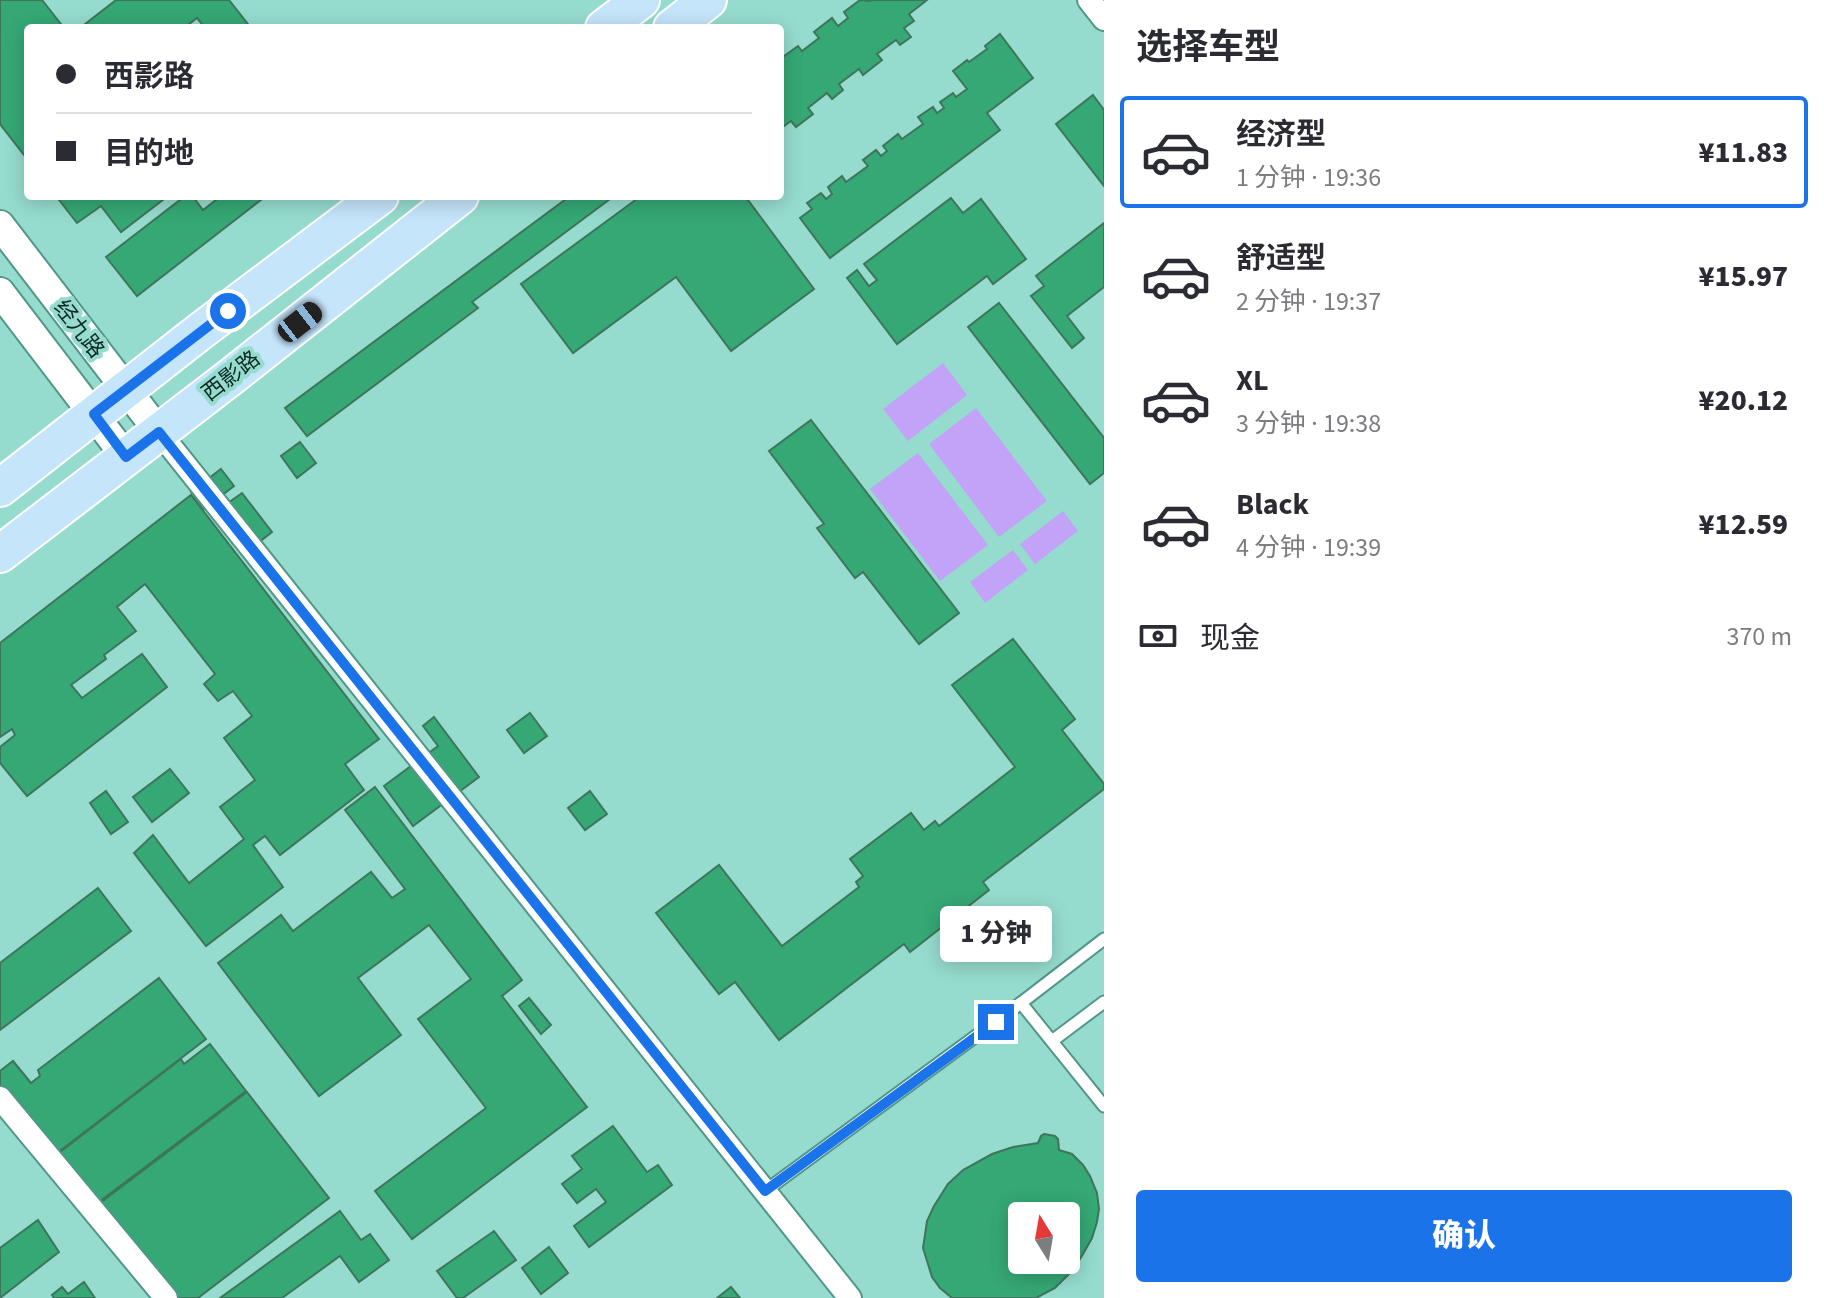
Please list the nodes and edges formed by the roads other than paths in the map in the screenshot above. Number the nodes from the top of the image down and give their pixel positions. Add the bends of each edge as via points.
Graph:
1 (641, 0) edge
2 (708, 0) edge
3 (1089, 0) edge
4 (1104, 19) edge
5 (609, 24) edge
6 (677, 24) edge
7 (375, 200) edge
8 (455, 200) edge
9 (0, 225) edge
10 (0, 292) edge
11 (126, 389) junction
12 (94, 414) junction
13 (159, 432) junction
14 (126, 457) junction
15 (0, 488) edge
16 (0, 554) edge
17 (1104, 939) edge
18 (1104, 1002) edge
19 (1021, 1003) junction
20 (1052, 1041) junction
21 (0, 1098) edge
22 (1104, 1106) edge
23 (765, 1191) junction
24 (166, 1298) edge
25 (850, 1298) edge

1 - 5 main road
2 - 6 main road
3 - 4 street
7 - 11 main road
8 - 13 main road, 西影路
9 - 11 street, 经九路
10 - 12 street, 经九路
11 - 12 main road
11 - 13 street, 经九路
12 - 14 street, 经九路
12 - 15 main road
13 - 14 main road, 西影路
13 - 23 street
14 - 16 main road, 西影路
17 - 19 lane
18 - 20 lane
19 - 20 lane
19 - 23 lane
20 - 22 lane
21 - 24 street
23 - 25 street

